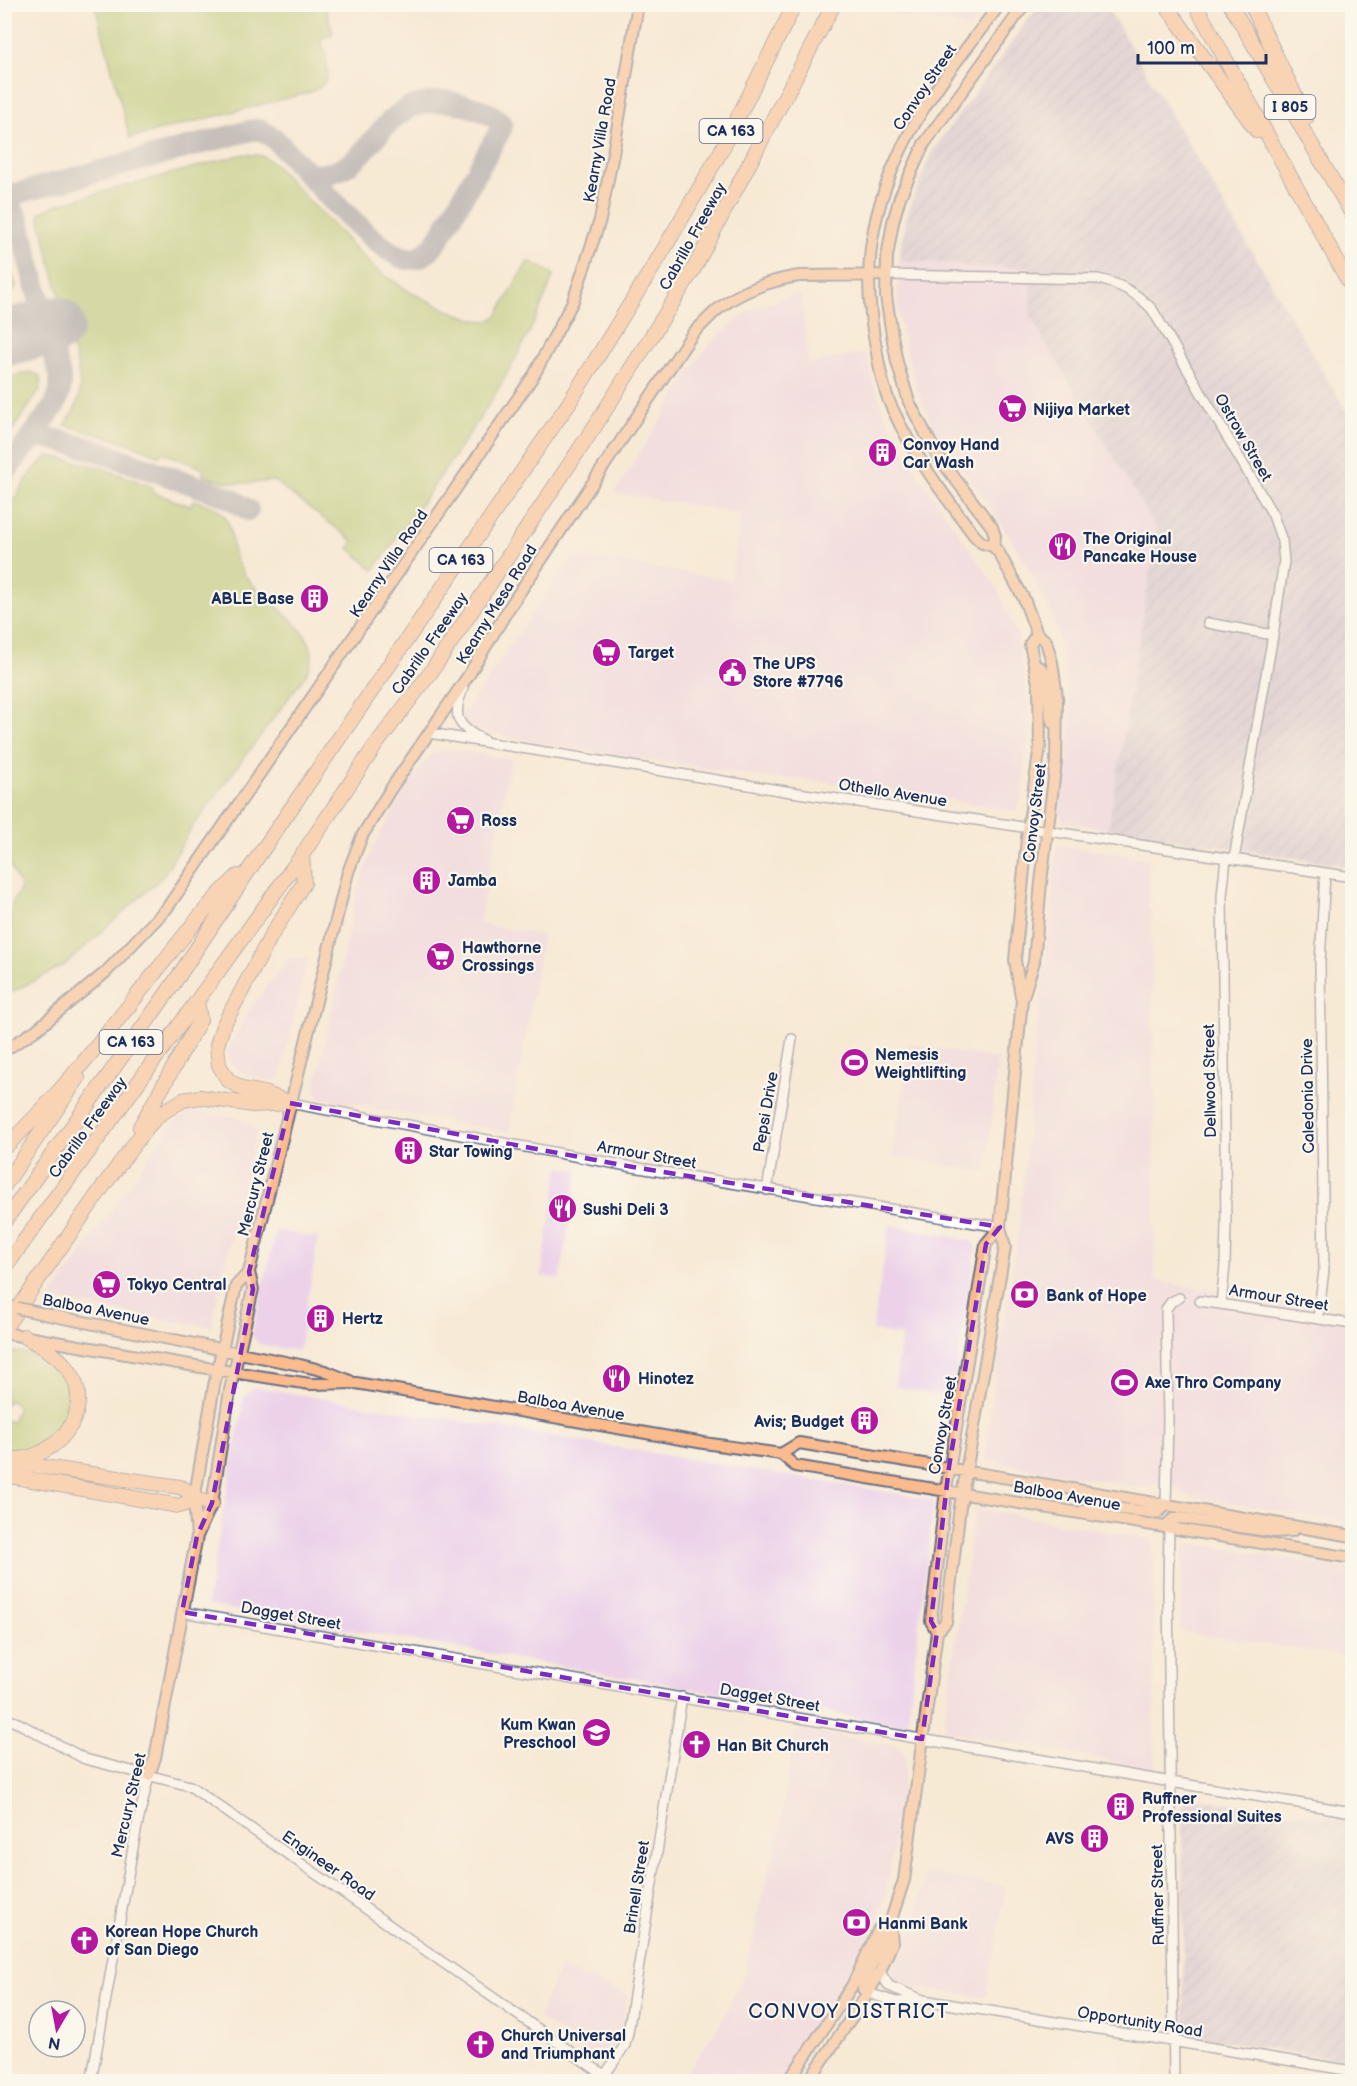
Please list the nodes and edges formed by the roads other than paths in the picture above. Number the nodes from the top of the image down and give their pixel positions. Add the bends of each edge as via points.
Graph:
1 (638, 4) edge
2 (795, 4) edge
3 (834, 4) edge
4 (844, 4) edge
5 (1000, 4) edge
6 (1025, 4) edge
7 (1165, 4) edge
8 (1195, 4) edge
9 (1230, 4) edge
10 (1251, 4) edge
11 (827, 19) junction
12 (1295, 184) junction
13 (1351, 211) edge
14 (868, 275) junction
15 (886, 275) junction
16 (1353, 288) edge
17 (993, 546) junction
18 (1208, 623) dead end
19 (1037, 634) junction
20 (1273, 635) junction
21 (1034, 665) junction
22 (468, 676) junction
23 (1057, 730) junction
24 (429, 733) junction
25 (503, 747) junction
26 (1028, 829) junction
27 (1047, 831) junction
28 (302, 855) junction
29 (1230, 859) junction
30 (255, 861) junction
31 (1325, 873) junction
32 (1353, 877) edge
33 (1022, 1000) junction
34 (198, 1001) junction
35 (111, 1029) junction
36 (792, 1039) dead end
37 (4, 1051) edge
38 (290, 1103) junction
39 (4, 1148) edge
40 (104, 1185) junction
41 (4, 1186) edge
42 (767, 1190) junction
43 (4, 1222) edge
44 (999, 1227) junction
45 (4, 1269) edge
46 (249, 1272) junction
47 (1179, 1298) dead end
48 (1200, 1301) dead end
49 (1221, 1304) junction
50 (4, 1306) edge
51 (1318, 1318) junction
52 (1353, 1324) edge
53 (4, 1331) edge
54 (24, 1336) junction
55 (222, 1349) junction
56 (238, 1353) junction
57 (217, 1370) junction
58 (234, 1372) junction
59 (356, 1383) junction
60 (781, 1454) junction
61 (4, 1459) edge
62 (949, 1467) junction
63 (967, 1470) junction
64 (4, 1475) edge
65 (946, 1490) junction
66 (963, 1493) junction
67 (194, 1500) junction
68 (212, 1503) junction
69 (1166, 1505) junction
70 (1078, 1513) junction
71 (1169, 1528) junction
72 (1307, 1530) junction
73 (196, 1536) junction
74 (1353, 1536) edge
75 (1353, 1558) edge
76 (182, 1612) junction
77 (937, 1632) junction
78 (682, 1697) junction
79 (4, 1718) edge
80 (922, 1738) junction
81 (149, 1775) junction
82 (1171, 1782) junction
83 (1353, 1812) edge
84 (890, 1923) junction
85 (879, 1929) junction
86 (880, 1972) junction
87 (868, 1993) junction
88 (923, 2000) junction
89 (1174, 2041) junction
90 (1353, 2071) edge
91 (605, 2075) junction
92 (91, 2082) edge
93 (614, 2082) edge
94 (788, 2082) edge
95 (808, 2082) edge
96 (1174, 2082) edge

1 - 37 main road, Kearny Villa Road via 600,220 573,300 534,375 167,908 105,972 36,1030
2 - 30 highway, Cabrillo Freeway / CA 163 via 720,153 569,403
3 - 11 highway, Cabrillo Freeway / CA 163
4 - 11 highway
5 - 14 main road, Convoy Street via 909,134 875,218
6 - 15 main road, Convoy Street via 924,144 900,197
7 - 12 highway
8 - 12 highway, I 805
9 - 13 highway, I 805
10 - 13 highway
11 - 28 highway, Cabrillo Freeway / CA 163 via 693,270 646,346 431,672 375,746
12 - 16 highway, I 805
14 - 15 main road, Kearny Mesa Road
14 - 17 main road, Convoy Street via 874,339 892,410 922,465 974,535
14 - 22 main road, Kearny Mesa Road via 799,276 756,287 718,309 693,333 509,608
15 - 17 main road, Convoy Street via 897,363 909,402 937,455 992,527
15 - 20 street, Ostrow Street via 1098,279 1135,293 1152,309 1273,515 1284,561
17 - 19 main road, Convoy Street via 1024,599
18 - 20 street
19 - 21 main road, Convoy Street via 1030,644
19 - 23 main road, Convoy Street via 1046,641 1052,662
20 - 29 street, Ostrow Street
21 - 23 main road via 1047,676 1051,718
21 - 26 main road, Convoy Street via 1039,688 1040,746
22 - 24 main road, Kearny Mesa Road
22 - 25 street via 457,704 459,722 473,735
23 - 27 main road, Convoy Street
24 - 25 street, Othello Avenue
24 - 38 main road, Kearny Mesa Road via 362,836 348,872
25 - 26 street, Othello Avenue
26 - 27 street, Othello Avenue
26 - 33 main road, Convoy Street via 1015,960
27 - 29 street, Othello Avenue
27 - 33 main road, Convoy Street via 1034,962
28 - 34 highway, Cabrillo Freeway / CA 163
28 - 38 highway via 304,883 223,1026 217,1046 219,1065 228,1080 243,1089
29 - 31 street, Othello Avenue
29 - 49 street, Dellwood Street via 1222,896 1226,1223
30 - 35 highway via 213,898
30 - 43 highway, Cabrillo Freeway / CA 163
31 - 32 street, Othello Avenue
31 - 51 street, Caledonia Drive via 1320,963 1324,1270
33 - 44 main road, Convoy Street
34 - 40 highway via 200,1020
34 - 45 highway, Cabrillo Freeway / CA 163
35 - 39 highway
35 - 41 highway
36 - 42 street, Pepsi Drive
38 - 40 highway via 253,1105 200,1097 183,1100 153,1120
38 - 42 street, Armour Street
38 - 46 main road, Mercury Street
40 - 53 highway
42 - 44 street, Armour Street
44 - 62 main road, Convoy Street via 986,1244
44 - 63 main road, Convoy Street via 1005,1246
46 - 55 main road, Mercury Street via 236,1286
46 - 56 main road, Mercury Street via 253,1289
47 - 69 street via 1166,1309
48 - 49 street, Armour Street
49 - 51 street, Armour Street
50 - 55 main road, Balboa Avenue, bridge
51 - 52 street, Armour Street
53 - 54 main road, Balboa Avenue
54 - 57 main road, Balboa Avenue
54 - 61 highway via 60,1359 74,1379 78,1396 74,1420 63,1438 30,1458
55 - 56 main road, Balboa Avenue
55 - 57 main road, Mercury Street
56 - 58 main road, Mercury Street
56 - 59 main road, Balboa Avenue via 313,1368
57 - 58 main road, Balboa Avenue
57 - 67 main road, Mercury Street
58 - 59 main road, Balboa Avenue via 310,1384
58 - 68 main road, Mercury Street
59 - 60 main road, Balboa Avenue
60 - 62 main road, Balboa Avenue via 799,1443
60 - 65 main road, Balboa Avenue via 795,1466
61 - 67 highway via 180,1487
62 - 63 main road, Balboa Avenue
62 - 65 main road, Convoy Street
63 - 66 main road, Convoy Street
63 - 69 main road, Balboa Avenue
64 - 67 highway via 179,1506
65 - 66 main road, Balboa Avenue
65 - 77 main road, Convoy Street via 931,1621
66 - 70 main road, Balboa Avenue
66 - 77 main road, Convoy Street via 946,1622
67 - 68 highway
67 - 73 main road, Mercury Street
68 - 73 main road, Mercury Street
69 - 70 main road via 1157,1513 1097,1506
69 - 72 main road, Balboa Avenue
70 - 71 main road, Balboa Avenue
71 - 72 main road via 1173,1519 1181,1518 1274,1532
71 - 75 main road, Balboa Avenue
71 - 82 street, Ruffner Street
72 - 74 main road, Balboa Avenue
73 - 76 main road, Mercury Street
76 - 78 street, Dagget Street
76 - 81 main road, Mercury Street
77 - 80 main road, Convoy Street
78 - 80 street, Dagget Street
78 - 91 street, Brinell Street via 628,2033 625,2045
79 - 81 street, Engineer Road via 85,1760
80 - 82 street, Dagget Street
80 - 84 main road, Convoy Street via 904,1880
81 - 91 street, Engineer Road via 190,1786
81 - 92 street, Mercury Street
82 - 83 street, Dagget Street
82 - 89 street, Ruffner Street
84 - 85 main road
84 - 86 main road, Convoy Street via 892,1943
85 - 87 main road via 885,1938 862,1982
85 - 94 main road via 852,1986
86 - 87 main road, Convoy Street
86 - 88 street via 889,1986
87 - 88 street via 896,2002
87 - 95 main road, Convoy Street
88 - 89 street, Opportunity Road
89 - 90 street, Opportunity Road
89 - 96 street, Ruffner Street
91 - 93 street, Engineer Road

